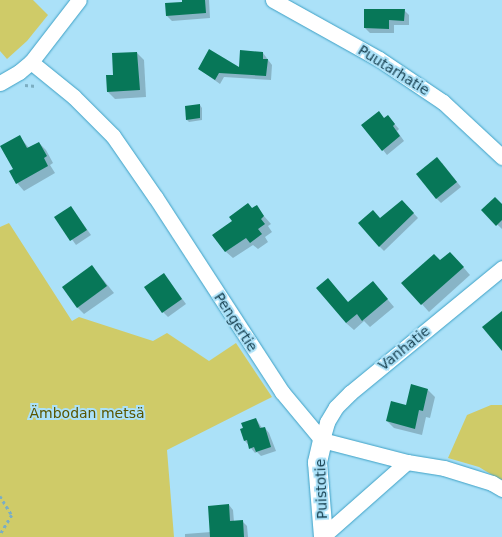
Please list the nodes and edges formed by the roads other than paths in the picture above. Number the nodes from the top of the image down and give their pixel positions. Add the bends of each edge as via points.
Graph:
1 (79, 0) edge
2 (273, 0) edge
3 (31, 62) junction
4 (0, 83) edge
5 (502, 156) edge
6 (502, 268) edge
7 (322, 440) junction
8 (407, 462) junction
9 (502, 489) edge
10 (322, 537) edge

1 - 3 street
2 - 5 street, Puutarhatie via 379,59 443,102
3 - 4 street
3 - 7 street, Pengertie via 74,97 113,136 282,392
6 - 7 street, Vanhatie via 350,393 336,407
7 - 8 street
7 - 10 street, Puistotie via 318,462
8 - 9 street via 444,468 492,482
8 - 10 street

